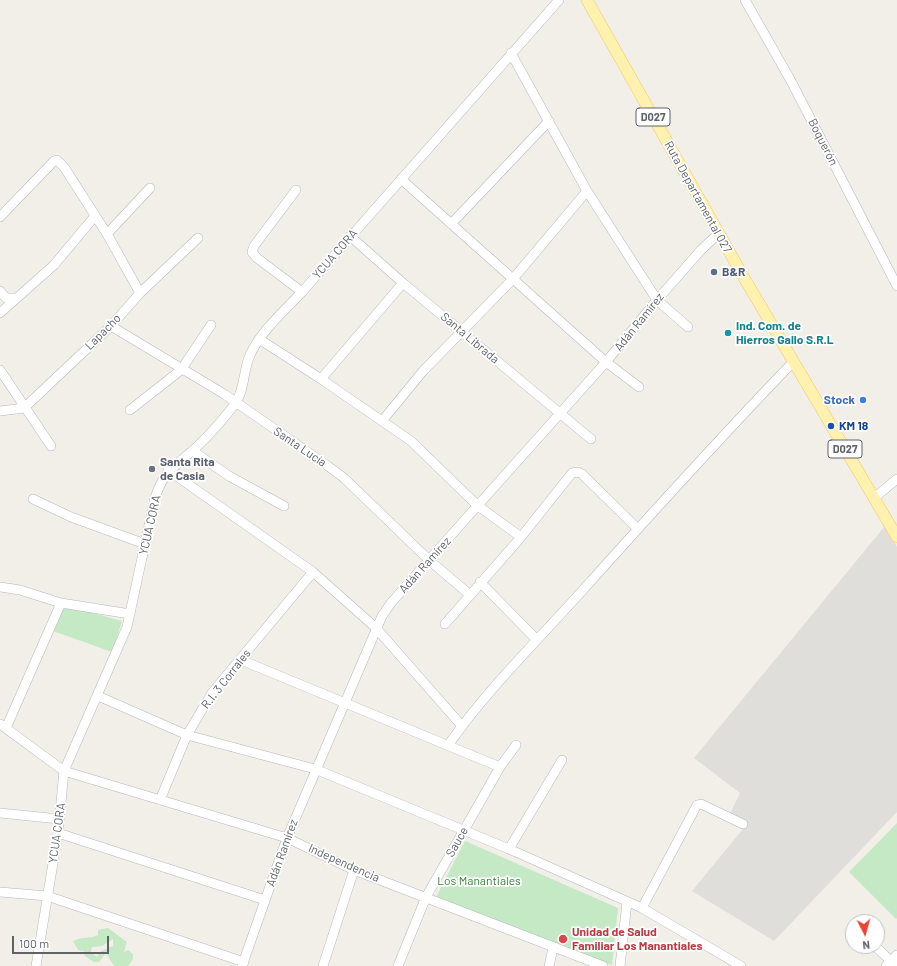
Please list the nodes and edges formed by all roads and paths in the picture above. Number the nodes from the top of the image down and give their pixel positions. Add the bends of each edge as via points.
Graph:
1 (559, 0) edge
2 (587, 0) edge
3 (745, 0) edge
4 (511, 53) junction
5 (549, 121) junction
6 (401, 179) junction
7 (150, 188) dead end
8 (296, 190) dead end
9 (587, 191) junction
10 (95, 216) junction
11 (0, 217) edge
12 (451, 224) junction
13 (719, 233) junction
14 (107, 234) junction
15 (350, 236) junction
16 (198, 238) dead end
17 (513, 279) junction
18 (403, 283) junction
19 (897, 286) edge
20 (0, 291) edge
21 (302, 292) junction
22 (140, 293) junction
23 (16, 298) junction
24 (656, 300) junction
25 (0, 313) edge
26 (211, 325) dead end
27 (111, 326) junction
28 (688, 327) dead end
29 (462, 331) junction
30 (259, 339) junction
31 (606, 362) junction
32 (793, 362) junction
33 (0, 370) edge
34 (181, 370) junction
35 (321, 379) junction
36 (639, 387) dead end
37 (235, 403) junction
38 (24, 408) junction
39 (130, 410) dead end
40 (0, 411) edge
41 (560, 414) junction
42 (382, 421) junction
43 (591, 439) dead end
44 (51, 446) dead end
45 (192, 451) junction
46 (168, 470) junction
47 (897, 479) edge
48 (874, 498) junction
49 (32, 499) dead end
50 (284, 506) dead end
51 (478, 506) junction
52 (638, 529) junction
53 (521, 537) junction
54 (897, 537) edge
55 (145, 544) junction
56 (428, 560) junction
57 (314, 572) junction
58 (480, 582) junction
59 (0, 587) edge
60 (469, 594) junction
61 (61, 603) junction
62 (130, 614) junction
63 (445, 624) dead end
64 (376, 628) junction
65 (537, 640) junction
66 (241, 660) junction
67 (98, 696) junction
68 (345, 702) junction
69 (3, 726) edge
70 (462, 726) junction
71 (187, 735) junction
72 (449, 744) junction
73 (516, 745) dead end
74 (562, 760) dead end
75 (500, 767) junction
76 (315, 769) junction
77 (64, 771) junction
78 (160, 800) junction
79 (0, 813) edge
80 (59, 819) junction
81 (743, 824) dead end
82 (464, 830) junction
83 (58, 833) junction
84 (287, 838) junction
85 (509, 849) junction
86 (354, 870) junction
87 (0, 892) edge
88 (47, 896) junction
89 (426, 897) junction
90 (265, 900) junction
91 (627, 902) junction
92 (642, 908) junction
93 (553, 948) junction
94 (884, 954) edge
95 (892, 962) edge
96 (243, 964) edge
97 (36, 966) edge
98 (323, 966) edge
99 (398, 966) edge
100 (549, 966) edge
101 (603, 966) edge
102 (620, 966) edge
103 (741, 966) edge

1 - 4 street, YCUA CORA
2 - 13 main road, Ruta Departamental 027 / D027
3 - 19 street, Boquerón via 791,81
4 - 5 street
4 - 6 street, YCUA CORA
5 - 9 street
5 - 12 street
6 - 12 street
6 - 15 street, YCUA CORA
7 - 14 street
8 - 21 street via 252,252
9 - 17 street
9 - 24 street
10 - 11 street via 57,160
10 - 14 street
10 - 23 street via 54,265
12 - 17 street
13 - 24 street, Adán Ramírez
13 - 32 main road, Ruta Departamental 027 / D027
14 - 22 street
15 - 18 street, Santa Librada
15 - 21 street, YCUA CORA
16 - 22 street, Lapacho
17 - 29 street
17 - 31 street
18 - 29 street, Santa Librada
18 - 35 street
20 - 23 street via 6,298
21 - 30 street, YCUA CORA
22 - 27 street, Lapacho
23 - 25 street
24 - 28 street
24 - 31 street, Adán Ramírez
26 - 34 street
27 - 34 street, Santa Lucía
27 - 38 street, Lapacho
29 - 41 street, Santa Librada
29 - 42 street via 423,371
30 - 35 street
30 - 37 street, YCUA CORA via 246,366 244,380
31 - 36 street
31 - 41 street, Adán Ramírez
32 - 48 main road, Ruta Departamental 027 / D027
32 - 52 street
33 - 38 street
34 - 37 street, Santa Lucía
34 - 39 street
35 - 42 street
37 - 45 street, YCUA CORA
37 - 56 street, Santa Lucía via 344,478
38 - 40 street
38 - 44 street
41 - 43 street, Santa Librada
41 - 51 street, Adán Ramírez
42 - 51 street via 411,441
45 - 46 street, YCUA CORA
45 - 50 street via 229,476
46 - 55 street, YCUA CORA via 157,492
46 - 57 street
47 - 48 street
48 - 54 main road, Ruta Departamental 027 / D027
49 - 55 street via 71,517
51 - 53 street
51 - 56 street, Adán Ramírez
52 - 53 street via 578,472 572,473
52 - 65 street
53 - 58 street
55 - 62 street, YCUA CORA
56 - 60 street, Santa Lucía
56 - 64 street, Adán Ramírez via 391,603
57 - 64 street
57 - 66 street, R.I. 3 Corrales
58 - 60 street
58 - 65 street
59 - 61 street via 20,590
60 - 63 street
61 - 62 street
61 - 69 street
62 - 67 street, YCUA CORA via 122,641
64 - 68 street, Adán Ramírez
64 - 70 street
65 - 70 street
66 - 68 street
66 - 71 street, R.I. 3 Corrales via 212,693
67 - 71 street
67 - 77 street, YCUA CORA
68 - 72 street
68 - 76 street, Adán Ramírez
69 - 77 street, Independencia
70 - 72 street
71 - 76 street
71 - 78 street, R.I. 3 Corrales
72 - 75 street
73 - 75 street, Sauce
74 - 85 street
75 - 82 street, Sauce
76 - 82 street
76 - 84 street, Adán Ramírez
77 - 78 street, Independencia
77 - 80 street, YCUA CORA
78 - 84 street, Independencia
79 - 80 street
80 - 83 street, YCUA CORA
81 - 92 street via 701,804 697,805
82 - 85 street
82 - 89 street, Sauce
83 - 88 street, YCUA CORA
83 - 90 street
84 - 86 street, Independencia
84 - 90 street, Adán Ramírez
85 - 91 street
86 - 89 street, Independencia
86 - 98 street
87 - 88 street
88 - 96 street
88 - 97 street, YCUA CORA
89 - 93 street, Independencia
89 - 99 street, Sauce
90 - 96 street, Adán Ramírez
91 - 92 street
91 - 102 street
92 - 103 street
93 - 100 street
93 - 101 street, Independencia
94 - 95 street

